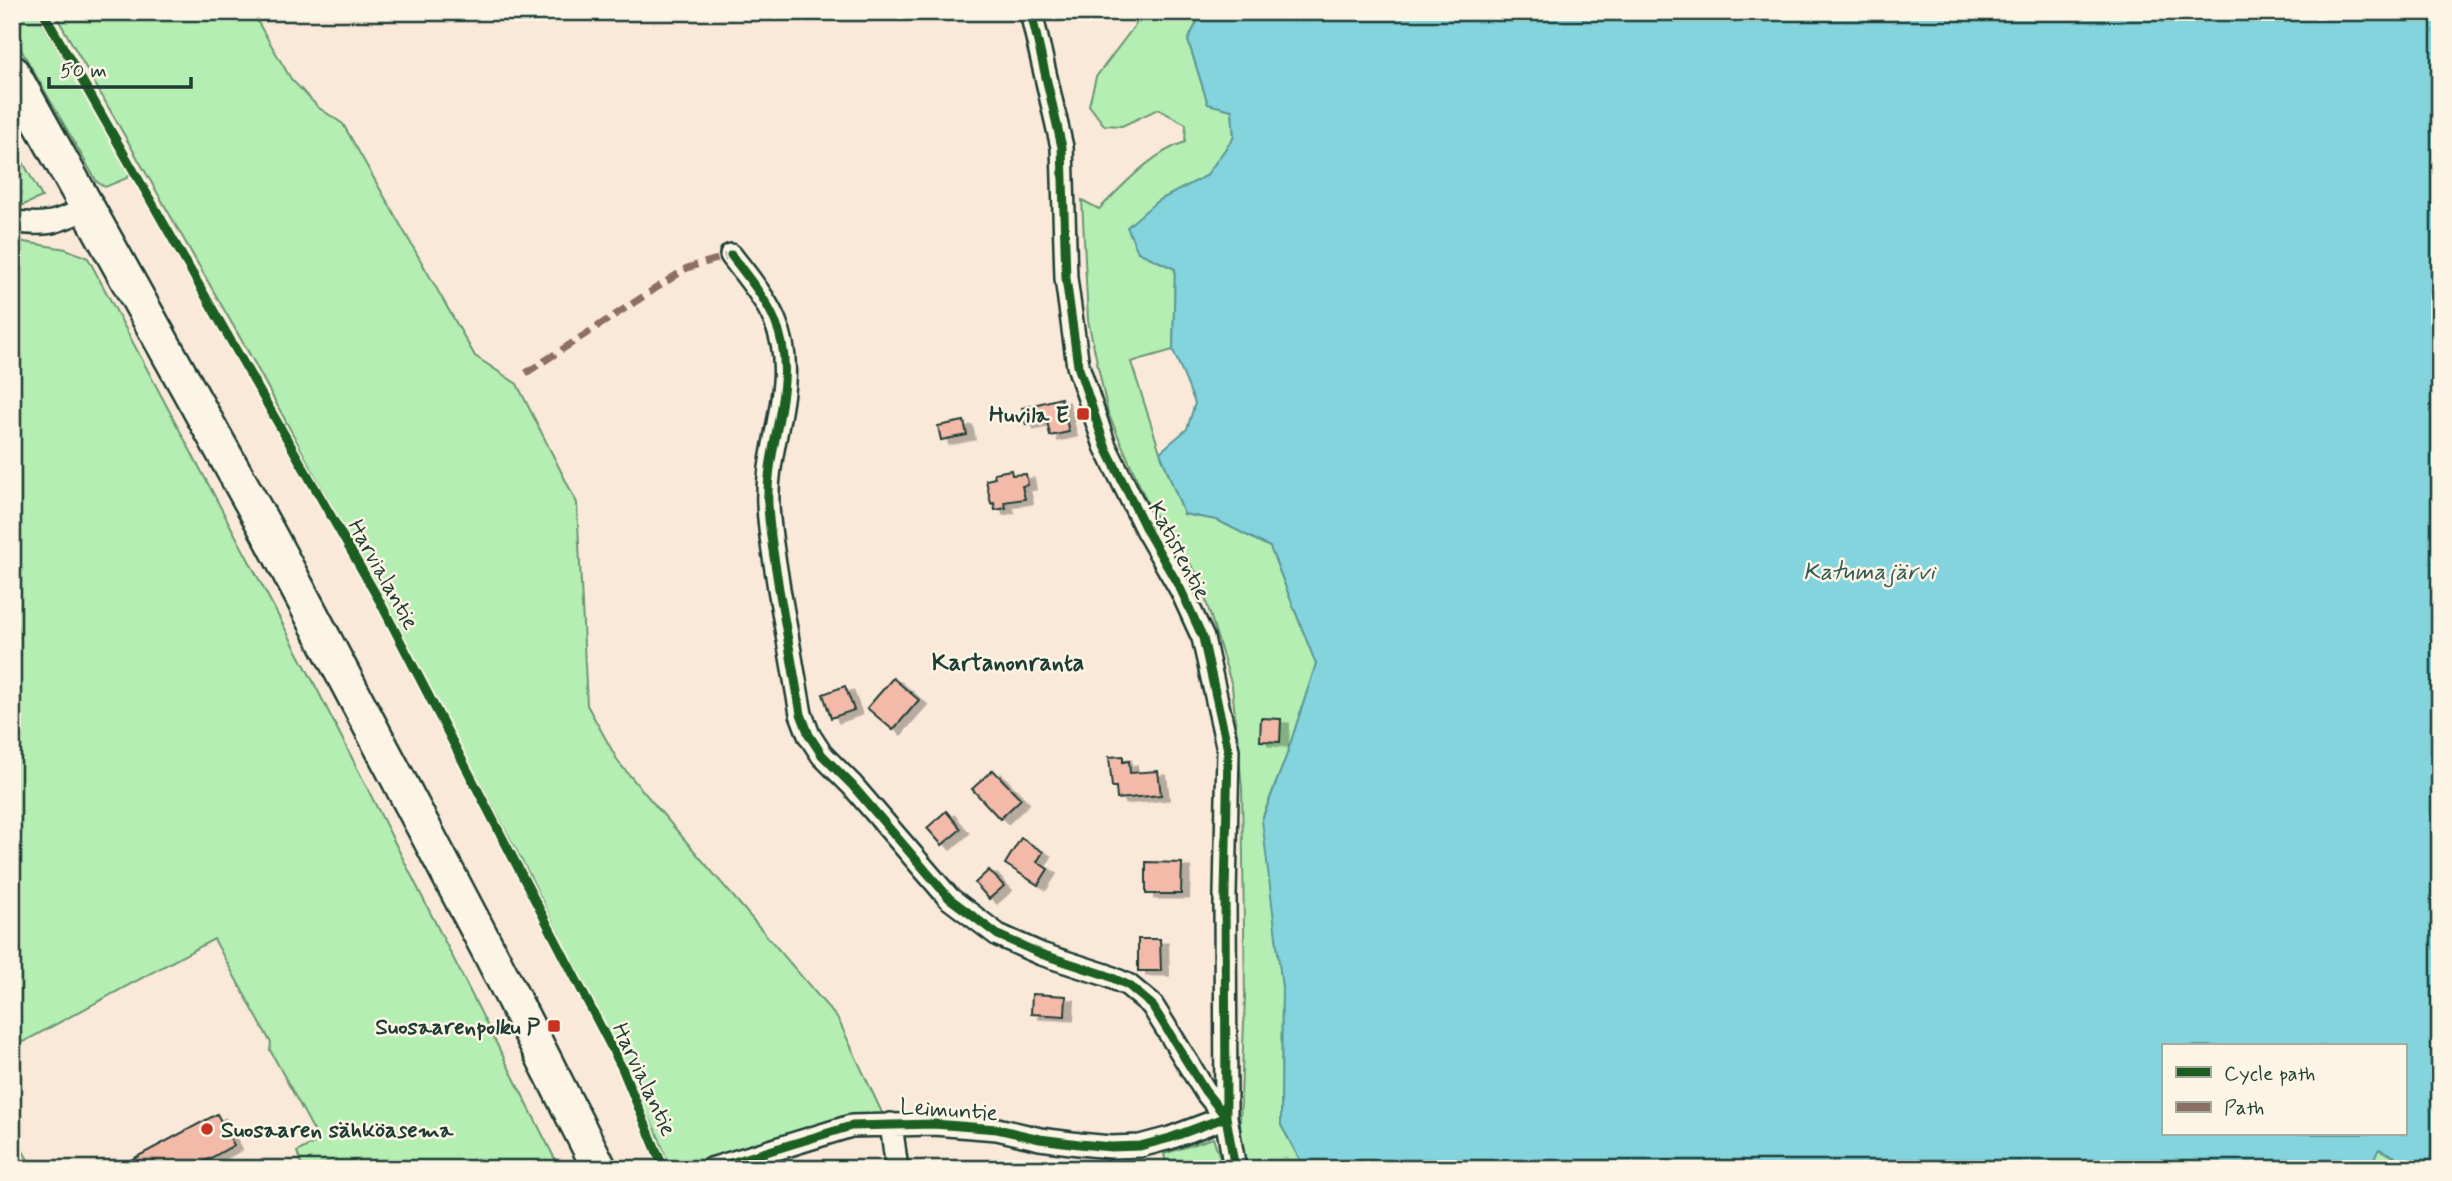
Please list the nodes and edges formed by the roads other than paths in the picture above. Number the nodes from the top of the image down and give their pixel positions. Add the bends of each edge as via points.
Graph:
1 (1031, 12) edge
2 (12, 72) edge
3 (88, 208) junction
4 (12, 221) edge
5 (730, 255) dead end
6 (1226, 1117) junction
7 (891, 1124) junction
8 (600, 1169) edge
9 (711, 1169) edge
10 (897, 1169) edge
11 (1235, 1169) edge

1 - 6 street, Katistentie via 1062,147 1066,278 1078,366 1105,446 1202,638 1228,750
2 - 3 highway
3 - 4 street via 57,222
3 - 8 highway via 271,538
5 - 6 street, Katistentie via 775,320 783,344 785,375 770,456 767,503 801,715 809,735 914,860 973,917 998,935 1041,954 1128,985 1152,1005
6 - 7 street, Leimuntie via 1140,1146 1111,1147 997,1129
6 - 11 street, Katistentie
7 - 9 street, Leimuntie via 851,1126
7 - 10 street

